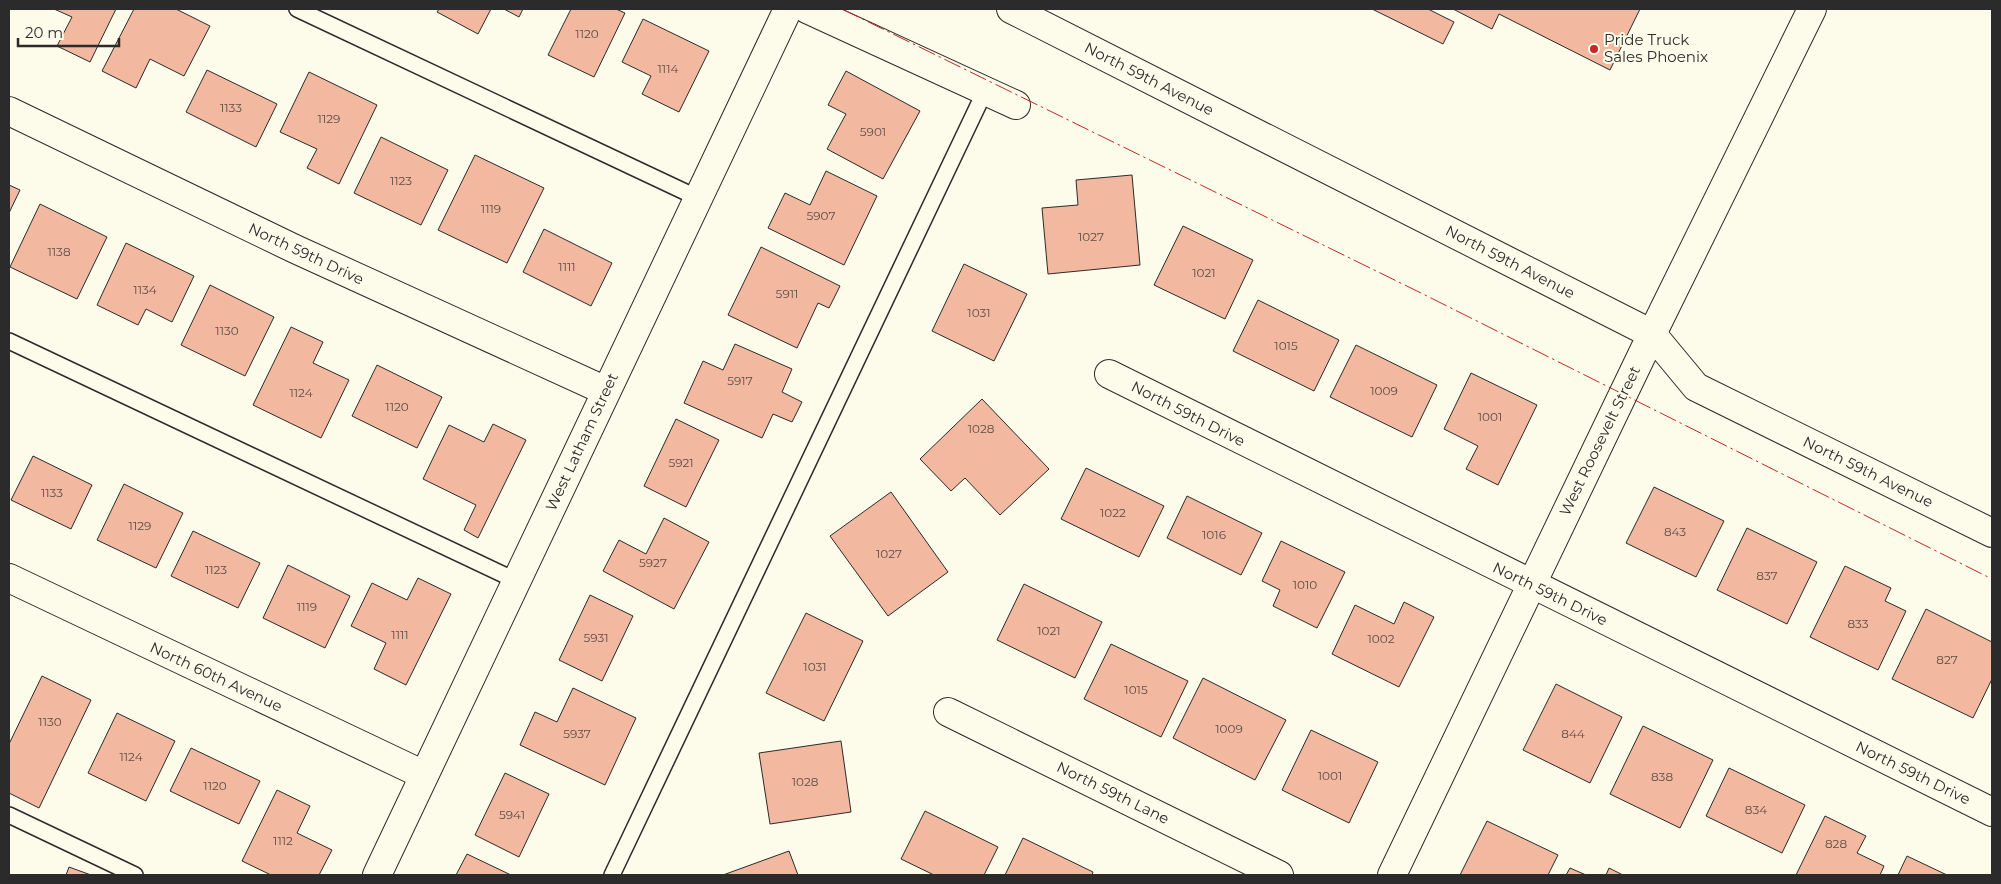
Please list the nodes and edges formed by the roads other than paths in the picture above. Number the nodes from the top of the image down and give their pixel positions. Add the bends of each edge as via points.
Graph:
1 (297, 9) edge
2 (788, 9) edge
3 (807, 9) edge
4 (1011, 9) edge
5 (1812, 9) edge
6 (985, 91) junction
7 (1016, 105) dead end
8 (9, 111) edge
9 (698, 198) junction
10 (1652, 334) junction
11 (9, 341) edge
12 (1109, 374) dead end
13 (606, 391) junction
14 (1992, 533) edge
15 (9, 578) edge
16 (517, 581) junction
17 (1532, 585) junction
18 (948, 712) dead end
19 (424, 775) junction
20 (1992, 812) edge
21 (9, 816) edge
22 (135, 875) edge
23 (377, 875) edge
24 (612, 875) edge
25 (1279, 875) edge
26 (1392, 875) edge

1 - 9 lane
2 - 9 street, West Latham Street
3 - 6 street
4 - 10 street, North 59th Avenue
5 - 10 street, West Roosevelt Street
6 - 7 street
6 - 24 lane
8 - 13 street, North 59th Drive via 295,249
9 - 13 street, West Latham Street
10 - 14 street, North 59th Avenue via 1696,387
10 - 17 street, West Roosevelt Street
11 - 16 lane
12 - 17 street, North 59th Drive
13 - 16 street, West Latham Street
15 - 19 street, North 60th Avenue
16 - 19 street, West Latham Street
17 - 20 street, North 59th Drive
17 - 26 street, West Roosevelt Street
18 - 25 street, North 59th Lane
19 - 23 street, West Latham Street
21 - 22 lane

